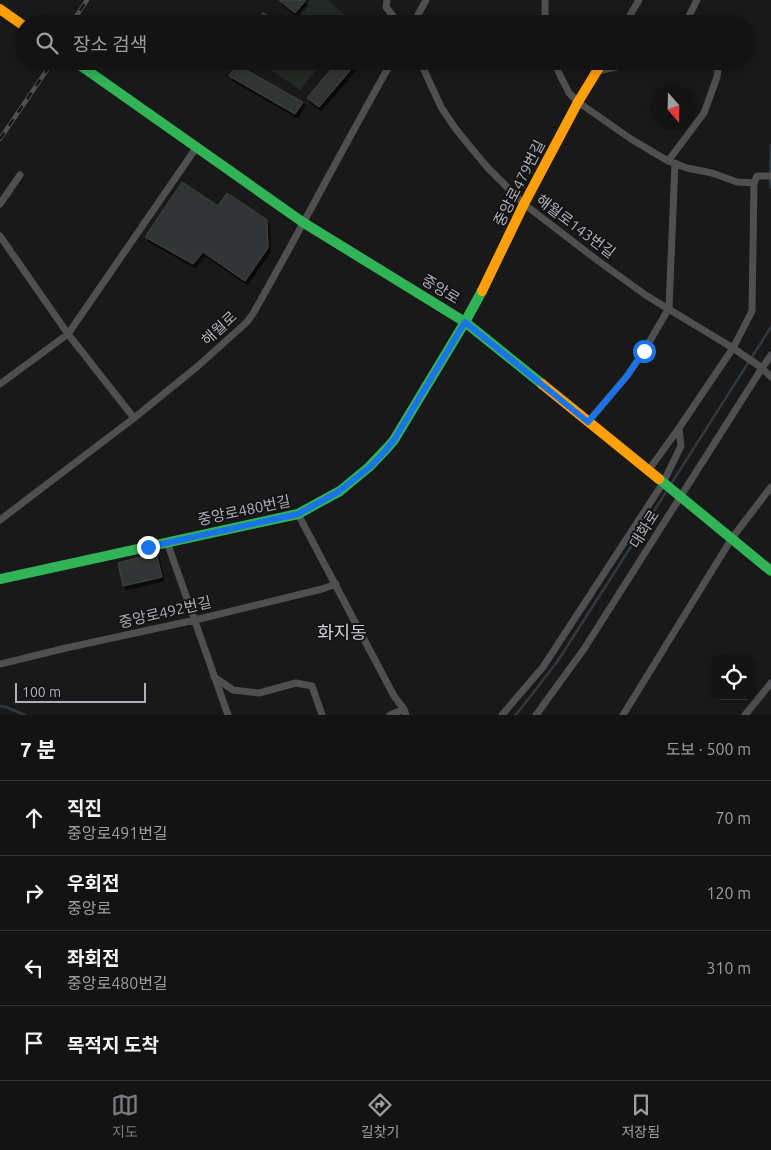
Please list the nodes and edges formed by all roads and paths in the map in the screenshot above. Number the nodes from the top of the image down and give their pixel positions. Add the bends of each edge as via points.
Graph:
1 (380, 0) edge
2 (426, 0) edge
3 (545, 0) edge
4 (639, 0) edge
5 (697, 0) edge
6 (386, 4) edge
7 (0, 10) edge
8 (393, 15) edge
9 (418, 15) edge
10 (545, 15) edge
11 (630, 15) edge
12 (690, 15) edge
13 (15, 20) edge
14 (87, 70) edge
15 (387, 70) edge
16 (424, 70) edge
17 (559, 70) edge
18 (602, 70) edge
19 (718, 70) edge
20 (598, 71) joint
21 (578, 102) junction
22 (196, 148) junction
23 (672, 162) junction
24 (20, 175) dead end
25 (771, 176) edge
26 (754, 183) junction
27 (0, 204) edge
28 (524, 204) junction
29 (304, 223) junction
30 (0, 236) edge
31 (668, 308) junction
32 (465, 322) junction
33 (68, 334) junction
34 (733, 348) junction
35 (771, 355) edge
36 (762, 368) junction
37 (771, 377) edge
38 (0, 384) edge
39 (134, 418) junction
40 (588, 422) junction
41 (679, 428) junction
42 (648, 471) junction
43 (663, 483) junction
44 (771, 487) edge
45 (681, 496) junction
46 (298, 514) junction
47 (0, 520) edge
48 (732, 538) junction
49 (167, 542) junction
50 (771, 571) edge
51 (0, 579) edge
52 (336, 584) junction
53 (195, 620) junction
54 (0, 664) edge
55 (214, 677) junction
56 (771, 683) edge
57 (405, 712) edge
58 (228, 715) edge
59 (322, 715) edge
60 (390, 715) edge
61 (502, 715) edge
62 (536, 715) edge
63 (623, 715) edge
64 (745, 715) edge

1 - 6 street
2 - 9 street
3 - 10 street
4 - 11 street
5 - 12 street
6 - 8 street
7 - 13 main road
14 - 22 main road, 중앙로
15 - 29 street, 해월로
16 - 28 street, 해월로143번길 via 455,128
17 - 21 street via 569,93
18 - 20 street
19 - 23 street via 704,113
20 - 21 main road, 중앙로479번길
21 - 23 street via 631,139
21 - 28 main road, 중앙로479번길
22 - 29 main road, 중앙로
22 - 33 street
23 - 26 street via 737,182
23 - 31 street
24 - 27 street
25 - 26 street via 757,176
26 - 34 street via 752,311
28 - 31 street, 해월로143번길 via 597,260
28 - 32 main road, 중앙로479번길
29 - 32 main road, 중앙로
29 - 39 street, 해월로 via 247,322
30 - 33 street
31 - 34 street, 해월로143번길
31 - 40 street via 627,376
32 - 40 main road, 중앙로
32 - 46 main road, 중앙로480번길 via 385,451 338,492
33 - 38 street
33 - 39 street
34 - 36 street, 해월로143번길
34 - 41 street
35 - 36 street, 대화로
36 - 37 street, 해월로143번길
36 - 45 street, 대화로
39 - 47 street, 해월로
40 - 42 main road, 중앙로
41 - 42 street
41 - 43 street via 681,446
42 - 43 main road, 중앙로
43 - 45 main road, 중앙로
43 - 61 street via 543,667
44 - 48 street
45 - 48 main road, 중앙로
45 - 62 street, 대화로 via 584,649
46 - 49 main road, 중앙로480번길
46 - 52 street
48 - 50 main road, 중앙로
48 - 63 street
49 - 51 main road, 중앙로480번길
49 - 53 street
52 - 53 street, 중앙로492번길
52 - 57 street
53 - 54 street, 중앙로492번길
53 - 55 street
55 - 58 street
55 - 59 street via 233,690 259,693 296,683 312,686
56 - 64 street
57 - 60 street

